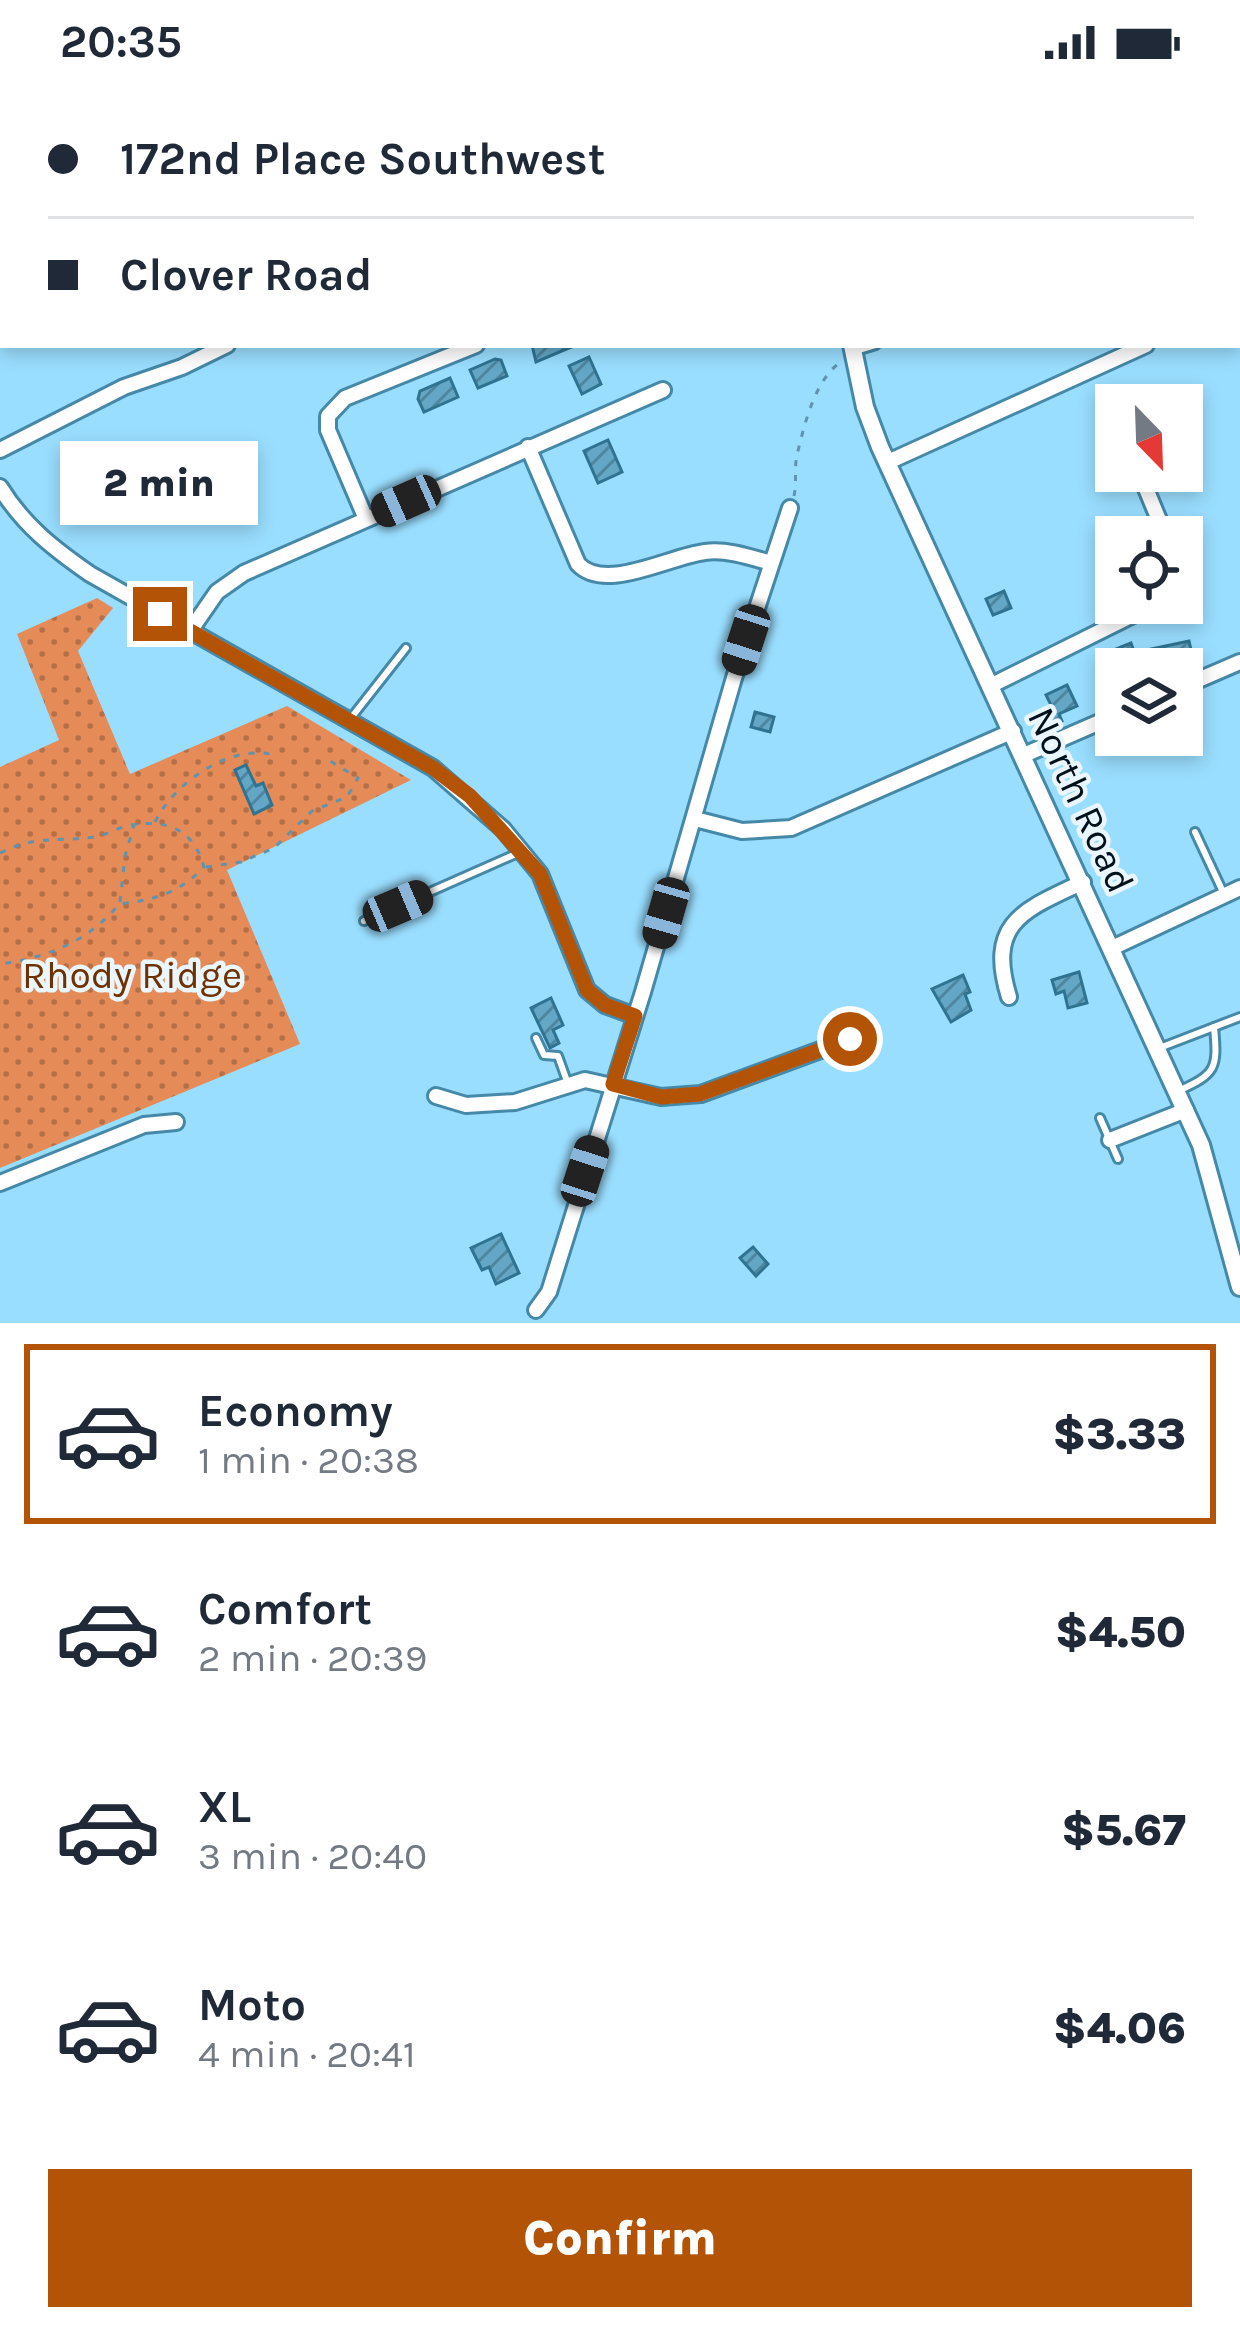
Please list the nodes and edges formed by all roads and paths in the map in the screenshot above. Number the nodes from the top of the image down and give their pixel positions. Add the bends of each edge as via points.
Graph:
1 (221, 348) edge
2 (469, 348) edge
3 (853, 348) edge
4 (1139, 348) edge
5 (838, 364) dead end
6 (662, 390) dead end
7 (529, 447) junction
8 (0, 450) edge
9 (888, 462) junction
10 (0, 488) edge
11 (790, 508) joint
12 (366, 519) junction
13 (771, 563) junction
14 (1115, 624) edge
15 (190, 631) junction
16 (406, 648) dead end
17 (1240, 662) edge
18 (1203, 678) edge
19 (992, 685) junction
20 (349, 721) junction
21 (1095, 725) edge
22 (1013, 731) junction
23 (1024, 755) junction
24 (278, 756) dead end
25 (327, 759) dead end
26 (695, 818) junction
27 (154, 824) junction
28 (134, 825) junction
29 (1195, 832) dead end
30 (522, 851) junction
31 (0, 853) edge
32 (204, 867) junction
33 (1083, 882) junction
34 (1240, 888) edge
35 (1225, 895) junction
36 (119, 904) junction
37 (364, 921) dead end
38 (1112, 948) junction
39 (0, 964) edge
40 (1010, 997) dead end
41 (635, 1016) junction
42 (1240, 1017) edge
43 (1214, 1028) junction
44 (536, 1038) dead end
45 (850, 1039) dead end
46 (1159, 1049) junction
47 (568, 1084) junction
48 (613, 1084) junction
49 (1178, 1091) junction
50 (436, 1096) dead end
51 (1186, 1110) junction
52 (1100, 1118) dead end
53 (176, 1122) dead end
54 (1109, 1140) junction
55 (1118, 1159) dead end
56 (0, 1183) edge
57 (1240, 1287) edge
58 (536, 1310) dead end

1 - 8 street
2 - 12 street via 345,398 328,416
3 - 9 street, North Road
4 - 9 street
5 - 11 path via 824,375 795,460
6 - 7 street
7 - 12 street
7 - 13 street via 578,564 596,577 704,552
9 - 19 street, North Road
10 - 15 street via 50,547
11 - 13 street
12 - 15 street via 230,581
13 - 26 street
14 - 19 street
15 - 20 street
16 - 20 lane
17 - 18 street
19 - 22 street, North Road
20 - 30 street via 452,782
21 - 23 street
22 - 23 street, North Road
22 - 26 street via 791,828 742,831
23 - 33 street, North Road
24 - 27 path via 245,756 198,774 166,800
25 - 32 path via 358,778 346,797 312,811 274,848
26 - 41 street
27 - 28 path
27 - 32 path via 174,826 198,843
28 - 31 path via 98,837 33,838
28 - 36 path
29 - 35 lane
30 - 37 lane
30 - 41 street via 549,892 587,990
32 - 36 path via 185,887
33 - 38 street, North Road
33 - 40 street via 1028,908 1009,927 1001,956
34 - 35 street
35 - 38 street
36 - 39 path via 71,946
38 - 46 street, North Road
41 - 48 street
42 - 43 lane
43 - 46 lane
43 - 49 lane via 1216,1065
44 - 47 lane via 544,1054 558,1056
45 - 48 street via 700,1094 661,1097
46 - 49 street, North Road
47 - 48 street
47 - 50 street via 515,1102 466,1105
48 - 58 street via 549,1292
49 - 51 street, North Road
51 - 54 street
51 - 57 street, North Road
52 - 54 lane
53 - 56 street via 143,1125
54 - 55 lane

